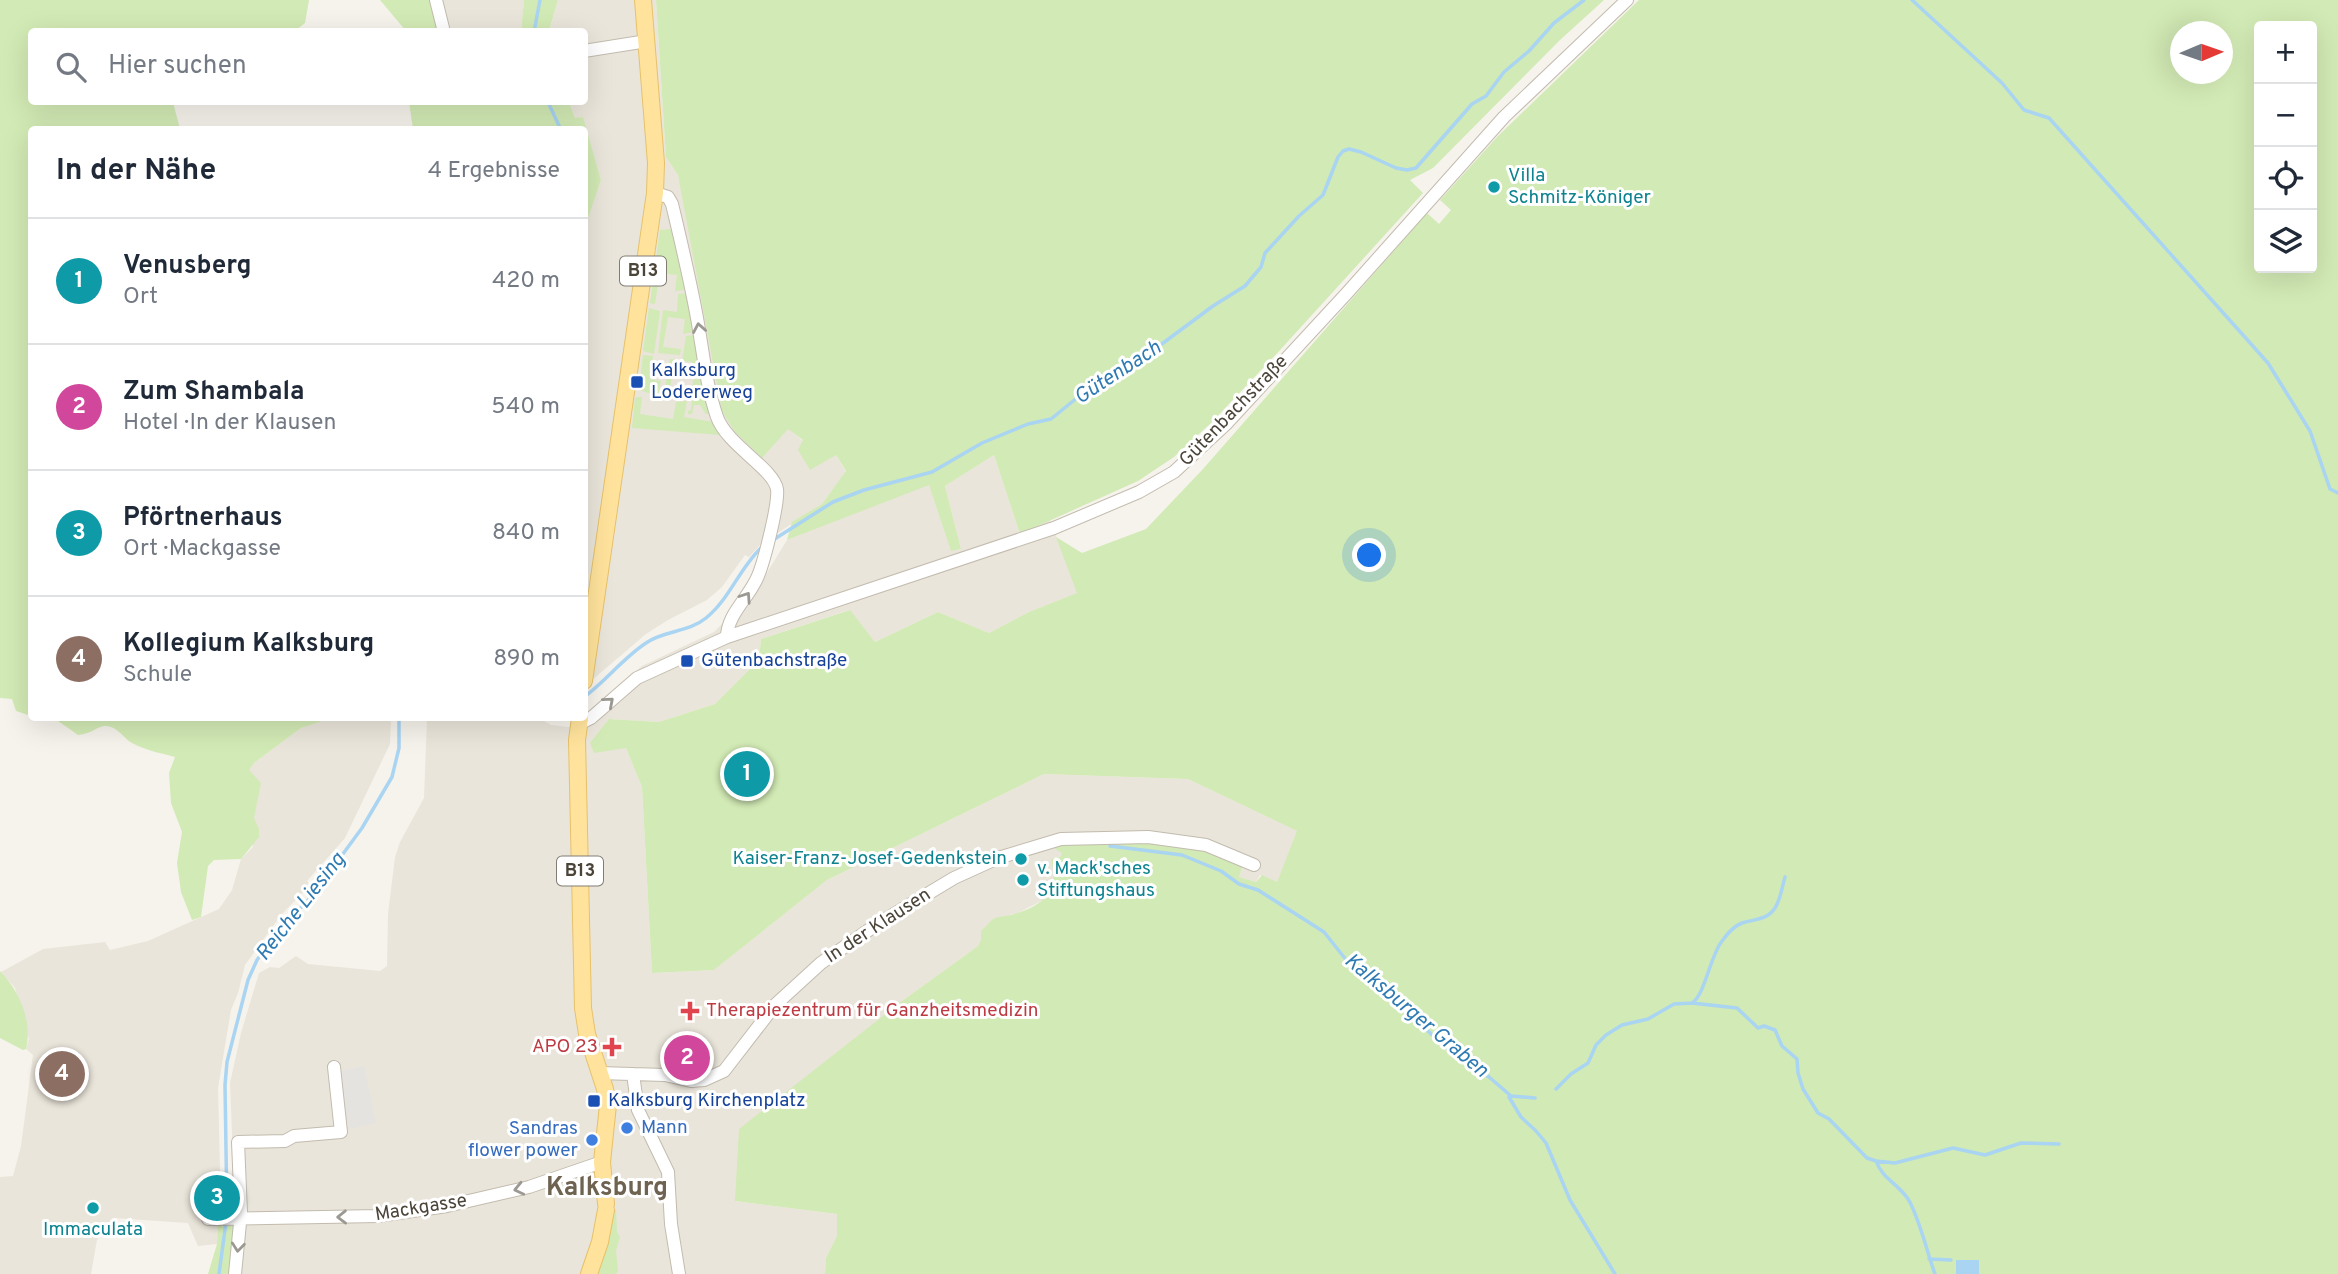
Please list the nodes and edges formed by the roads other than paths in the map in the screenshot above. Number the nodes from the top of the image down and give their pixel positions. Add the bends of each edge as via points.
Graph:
1 (436, 0) edge
2 (643, 0) edge
3 (1627, 0) edge
4 (443, 28) edge
5 (647, 41) junction
6 (588, 50) edge
7 (655, 193) junction
8 (727, 637) junction
9 (588, 654) edge
10 (588, 719) edge
11 (579, 721) edge
12 (1254, 865) dead end
13 (334, 1067) dead end
14 (599, 1073) junction
15 (633, 1074) junction
16 (603, 1171) junction
17 (602, 1207) junction
18 (214, 1219) dead end
19 (238, 1219) junction
20 (235, 1274) edge
21 (581, 1274) edge
22 (589, 1274) edge
23 (679, 1274) edge

1 - 4 street
2 - 5 main road, B13
3 - 8 street, Gütenbachstraße via 1504,117 1227,423 1174,472 1054,528
5 - 6 street
5 - 7 main road, B13
8 -> 7 street via 727,625 754,584 765,557 777,490 771,477 726,435 718,419 672,204 668,197
7 - 9 main road, B13
10 -> 8 street, Gütenbachstraße via 637,678
11 - 14 main road, B13 via 583,1008
12 - 15 street, In der Klausen via 1206,845 1148,837 1060,839 998,858 954,878 821,963 775,1005 724,1071 691,1081
13 - 19 street via 341,1132 294,1136 285,1141 238,1142
14 - 15 street, In der Klausen
14 - 16 main road, B13 via 608,1105
15 - 23 street via 638,1110 668,1172
16 - 17 main road, B13
16 -> 19 street, Mackgasse via 436,1208 378,1216
17 - 21 main road, B13
17 - 22 main road, B13 via 600,1242
18 - 19 street, Mackgasse
19 -> 20 street

